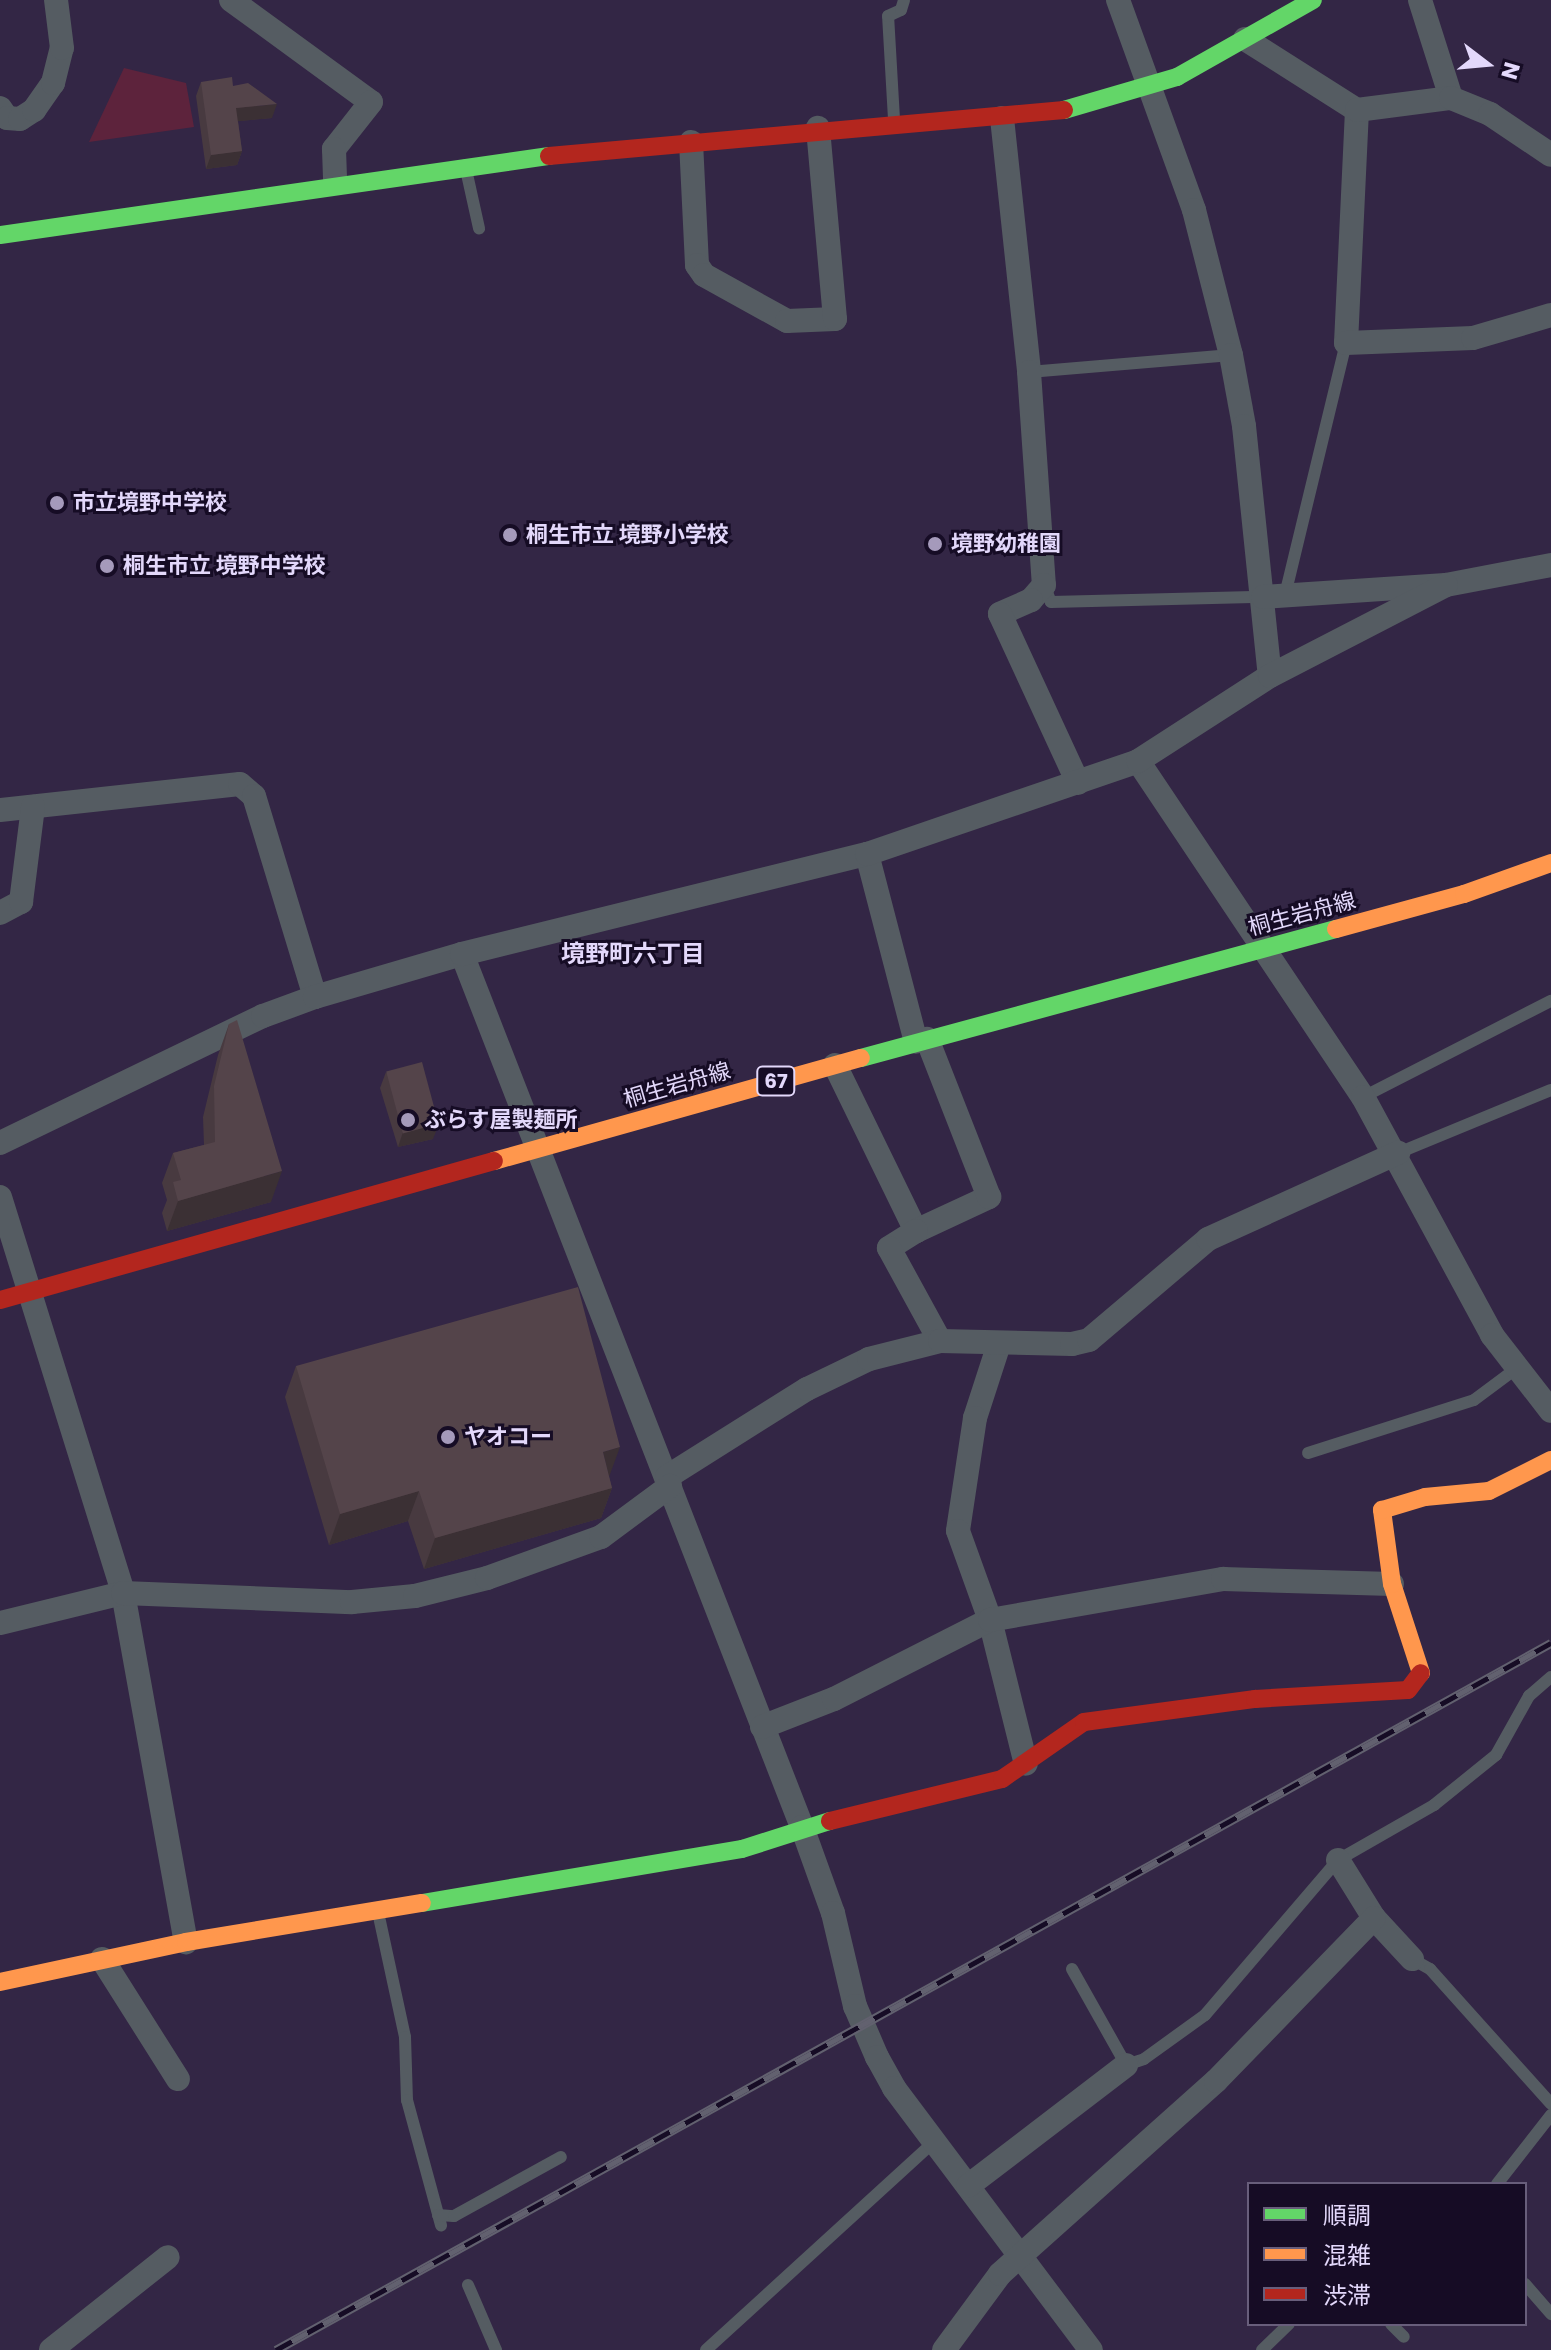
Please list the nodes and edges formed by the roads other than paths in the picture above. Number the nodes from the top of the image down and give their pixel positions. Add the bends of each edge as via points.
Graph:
1 (56, 0) edge
2 (231, 0) edge
3 (904, 0) edge
4 (1118, 0) edge
5 (1313, 0) edge
6 (1420, 0) edge
7 (1245, 39) junction
8 (1148, 87) junction
9 (1451, 98) junction
10 (0, 108) edge
11 (1357, 110) junction
12 (1002, 118) junction
13 (894, 121) junction
14 (818, 128) junction
15 (691, 142) junction
16 (1551, 155) edge
17 (465, 164) junction
18 (335, 182) junction
19 (479, 228) dead end
20 (0, 235) edge
21 (1551, 315) edge
22 (1346, 343) junction
23 (1231, 355) junction
24 (1029, 372) junction
25 (1551, 565) edge
26 (1044, 585) junction
27 (1446, 585) junction
28 (1274, 596) junction
29 (1270, 676) junction
30 (1138, 761) junction
31 (1078, 783) junction
32 (33, 807) junction
33 (0, 810) edge
34 (867, 854) junction
35 (1551, 863) edge
36 (0, 913) edge
37 (1268, 948) junction
38 (462, 954) junction
39 (315, 997) junction
40 (1551, 1001) edge
41 (921, 1040) junction
42 (835, 1065) junction
43 (1551, 1090) edge
44 (1363, 1097) junction
45 (0, 1143) edge
46 (539, 1148) junction
47 (1398, 1153) junction
48 (0, 1197) edge
49 (916, 1231) junction
50 (30, 1291) junction
51 (0, 1300) edge
52 (940, 1341) junction
53 (999, 1344) junction
54 (1517, 1368) junction
55 (1551, 1411) edge
56 (1308, 1453) dead end
57 (1551, 1460) edge
58 (668, 1482) junction
59 (1392, 1584) junction
60 (123, 1593) junction
61 (990, 1620) junction
62 (0, 1623) edge
63 (1551, 1677) edge
64 (762, 1727) junction
65 (1026, 1764) junction
66 (802, 1827) junction
67 (1338, 1860) junction
68 (378, 1912) junction
69 (1374, 1918) junction
70 (186, 1942) junction
71 (102, 1959) junction
72 (1412, 1959) joint
73 (1072, 1969) dead end
74 (0, 1982) edge
75 (1126, 2065) junction
76 (178, 2079) dead end
77 (1551, 2104) edge
78 (1551, 2115) edge
79 (934, 2142) junction
80 (561, 2157) dead end
81 (1499, 2182) edge
82 (968, 2186) junction
83 (1019, 2255) junction
84 (168, 2257) dead end
85 (468, 2285) dead end
86 (1527, 2286) edge
87 (1551, 2314) edge
88 (1287, 2326) edge
89 (1393, 2326) edge
90 (1404, 2337) dead end
91 (51, 2350) edge
92 (496, 2350) edge
93 (706, 2350) edge
94 (944, 2350) edge
95 (1091, 2350) edge
96 (1262, 2350) edge

1 - 10 street via 62,48 53,83 34,110 20,119 7,118
2 - 18 street via 371,102 334,149
3 - 13 lane via 901,10 888,16
4 - 8 street
5 - 7 street
6 - 9 street
7 - 8 street
7 - 11 street
8 - 12 street via 1097,104
8 - 23 street via 1194,210
9 - 11 street
9 - 16 street via 1490,114
11 - 22 street
12 - 13 street
12 - 24 street
13 - 14 street
14 - 15 street
14 - 15 street via 835,319 787,321 704,275 697,265
15 - 17 street
17 - 18 street
17 - 19 lane
18 - 20 street
21 - 22 street via 1473,338
22 - 28 lane
23 - 24 lane
23 - 28 street
24 - 26 street
25 - 27 street
26 - 28 lane via 1051,602
26 - 31 street via 1031,600 1000,614
27 - 28 street
27 - 29 street
28 - 29 street
29 - 30 street
30 - 31 street
30 - 37 street
31 - 34 street
32 - 33 street
32 - 36 street via 21,902
32 - 39 street via 240,784 254,796
34 - 38 street
34 - 41 street
35 - 37 street, 桐生岩舟線 / 67 via 1464,894
37 - 41 street, 桐生岩舟線 / 67
37 - 44 street
38 - 39 street
38 - 46 street
39 - 45 street via 263,1016
40 - 44 lane
41 - 42 street, 桐生岩舟線 / 67
41 - 49 street via 989,1197
42 - 46 street, 桐生岩舟線 / 67
42 - 49 street
43 - 47 lane
44 - 47 street
46 - 50 street, 桐生岩舟線 / 67
46 - 58 street
47 - 53 street via 1208,1239 1089,1340
47 - 54 street via 1492,1335
48 - 50 street
49 - 52 street via 889,1248
50 - 51 street, 桐生岩舟線 / 67
50 - 60 street
52 - 53 street
52 - 58 street via 869,1359 807,1389
53 - 61 street via 975,1418 958,1531
54 - 55 street
54 - 56 lane via 1474,1400
57 - 59 street via 1489,1491 1425,1497 1382,1510
58 - 60 street via 601,1537 487,1578 415,1596 352,1602
58 - 64 street
59 - 61 street via 1223,1579
59 - 65 street via 1423,1670 1408,1690 1255,1699 1084,1722
60 - 62 street
60 - 70 street
61 - 64 street via 834,1699
61 - 65 street
63 - 67 lane via 1529,1696 1496,1755 1472,1777
64 - 66 street
65 - 66 street via 971,1789
66 - 68 street via 742,1849
66 - 79 street via 833,1913 855,2006 894,2088
67 - 69 street
67 - 75 lane via 1205,2015 1144,2059
68 - 70 street
68 - 80 lane via 405,2037 407,2100 440,2220
69 - 72 street
69 - 83 street via 1216,2081
70 - 71 street
71 - 74 street
71 - 76 street
72 - 77 lane via 1430,1969
73 - 75 lane
75 - 82 street
78 - 81 lane
79 - 82 street
79 - 93 lane
82 - 83 street
83 - 94 street
83 - 95 street
84 - 91 street
85 - 92 lane
86 - 87 lane
88 - 96 lane
89 - 90 lane

